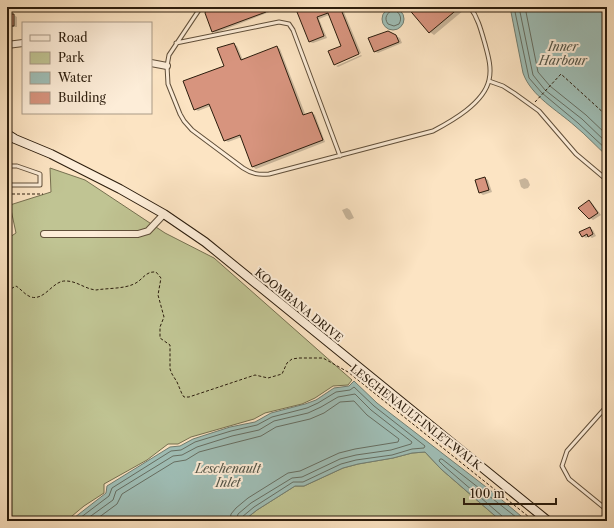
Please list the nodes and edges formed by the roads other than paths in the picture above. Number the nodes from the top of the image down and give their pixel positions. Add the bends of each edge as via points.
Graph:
1 (201, 7) edge
2 (470, 7) edge
3 (22, 43) edge
4 (176, 43) junction
5 (7, 44) edge
6 (152, 63) edge
7 (166, 66) junction
8 (489, 81) junction
9 (7, 134) edge
10 (11, 138) edge
11 (340, 156) junction
12 (7, 166) edge
13 (607, 180) edge
14 (7, 185) edge
15 (164, 214) junction
16 (44, 234) dead end
17 (607, 406) edge
18 (607, 510) edge
19 (548, 521) edge

1 - 4 lane
2 - 8 lane via 479,22 489,64
3 - 5 street
4 - 7 lane
4 - 11 lane via 280,22 289,24
6 - 7 street
7 - 11 lane via 168,84 184,121 192,130 249,172 270,174
8 - 11 lane via 481,96 447,124 433,131
8 - 13 lane via 503,86 539,111 576,154
9 - 10 main road, KOOMBANA DRIVE
10 - 15 main road, KOOMBANA DRIVE via 84,170
12 - 14 lane via 16,166 40,174 40,185
15 - 16 street via 151,229 138,234
15 - 19 main road, KOOMBANA DRIVE via 205,242
17 - 18 lane via 567,451 562,466 569,479

